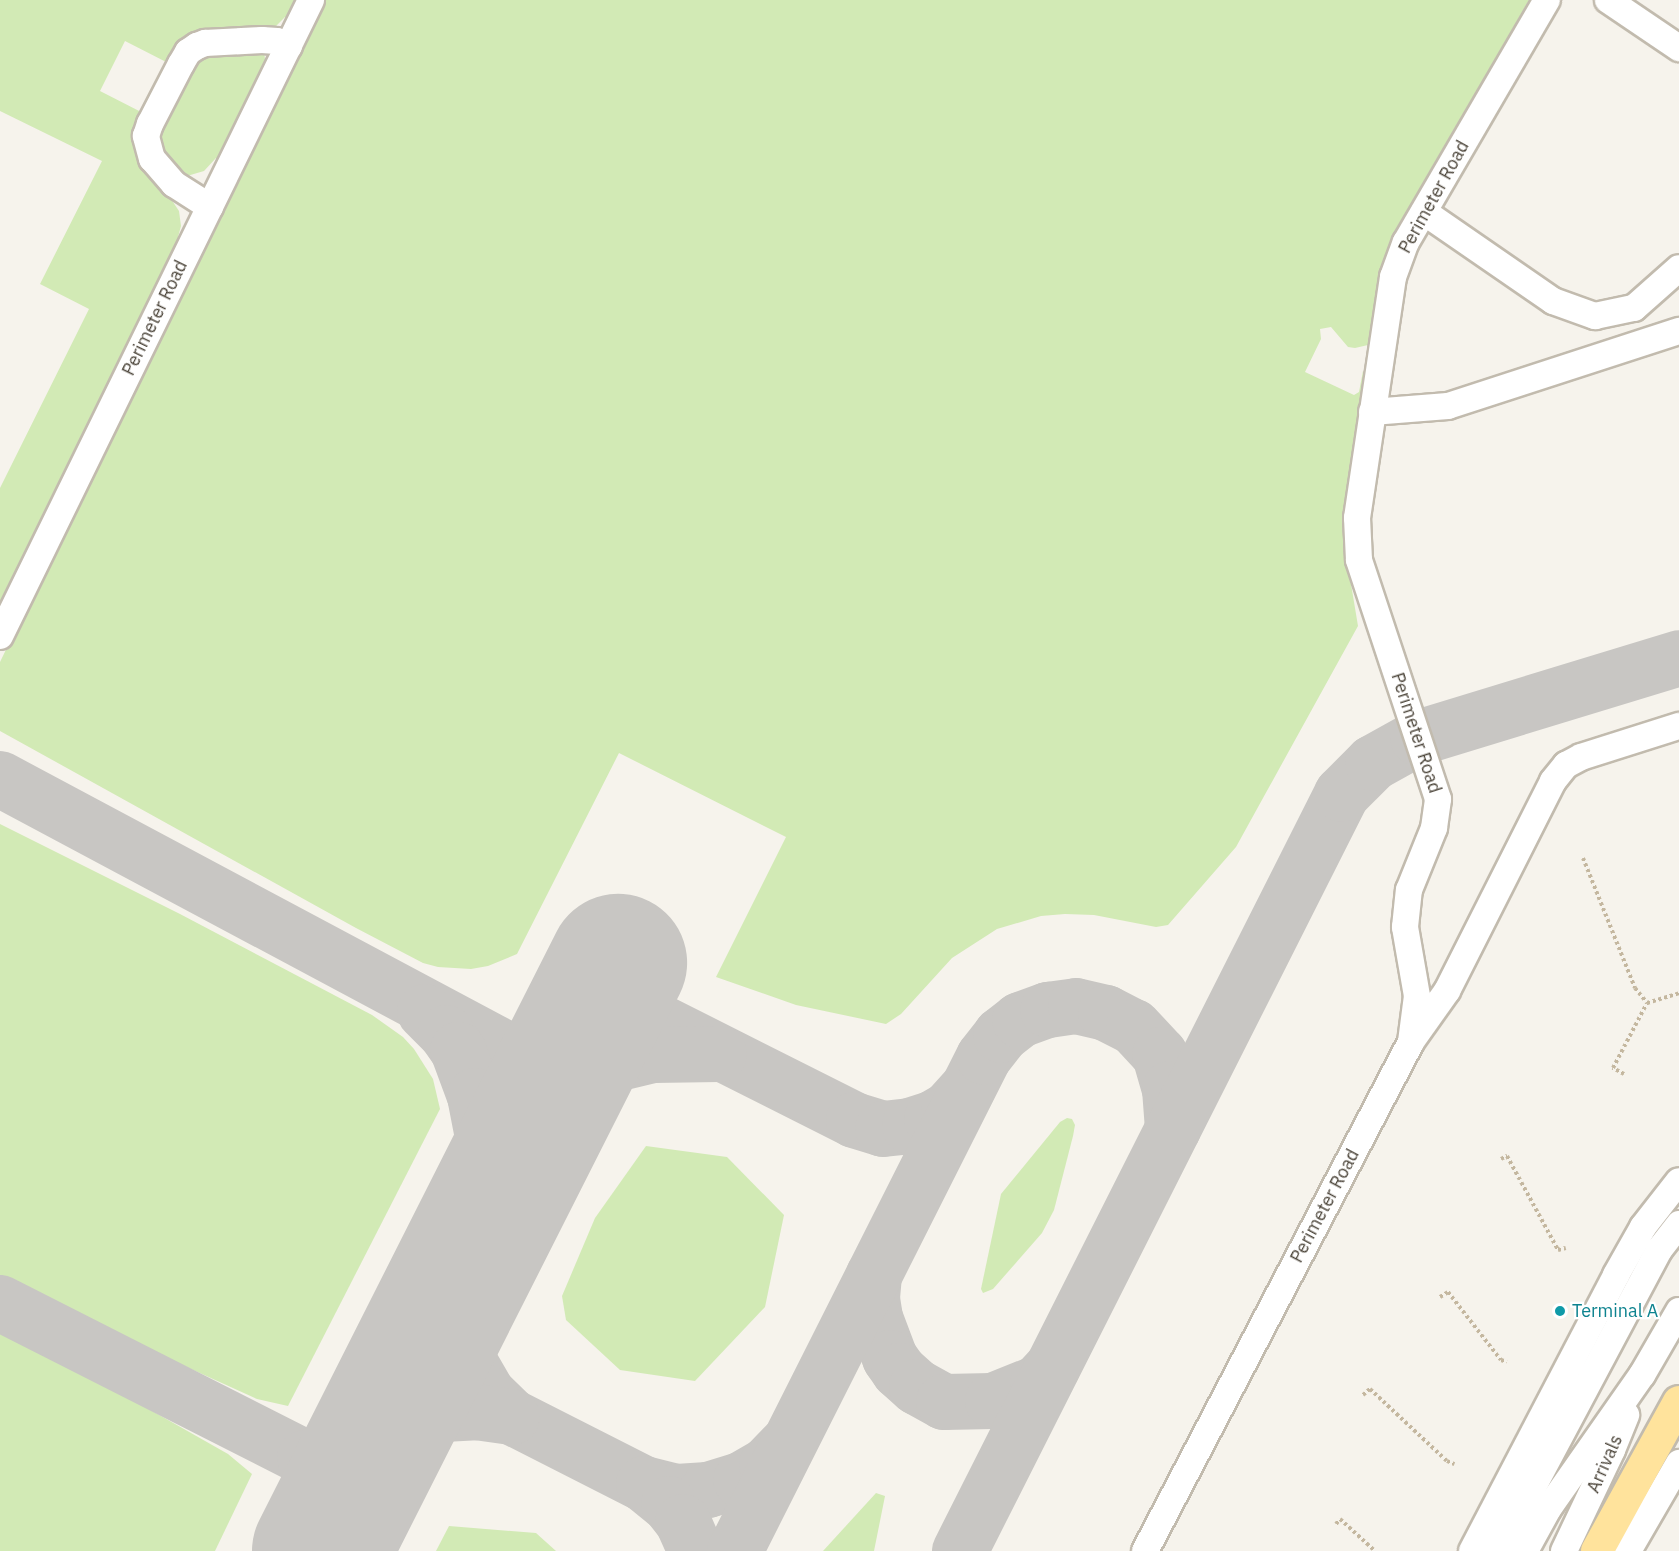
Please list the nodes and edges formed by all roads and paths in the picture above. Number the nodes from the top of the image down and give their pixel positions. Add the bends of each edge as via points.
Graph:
1 (311, 0) edge
2 (1547, 0) edge
3 (1608, 0) edge
4 (289, 46) junction
5 (1679, 48) edge
6 (210, 207) junction
7 (1424, 212) junction
8 (1679, 268) edge
9 (1679, 331) edge
10 (1372, 412) junction
11 (0, 636) edge
12 (1679, 726) edge
13 (1583, 858) dead end
14 (1679, 993) edge
15 (1647, 1003) junction
16 (1411, 1042) junction
17 (1624, 1074) dead end
18 (1501, 1159) dead end
19 (1679, 1181) edge
20 (1679, 1224) edge
21 (1566, 1248) dead end
22 (1440, 1297) dead end
23 (1679, 1311) edge
24 (1507, 1362) dead end
25 (1642, 1375) junction
26 (1363, 1395) dead end
27 (1679, 1402) edge
28 (1679, 1463) edge
29 (1454, 1464) dead end
30 (1655, 1507) junction
31 (1336, 1524) dead end
32 (1145, 1551) edge
33 (1375, 1551) edge
34 (1472, 1551) edge
35 (1499, 1551) edge
36 (1525, 1551) edge
37 (1564, 1551) edge
38 (1597, 1551) edge
39 (1628, 1551) edge
40 (1643, 1551) edge

1 - 4 street, Perimeter Road
2 - 7 street, Perimeter Road
3 - 5 street
4 - 6 street, Perimeter Road
4 - 6 street via 262,40 197,46 188,52 150,124 146,136 152,159 187,195
6 - 11 street, Perimeter Road
7 - 8 street via 1553,301 1595,316 1634,308
7 - 10 street, Perimeter Road via 1406,242 1393,277
9 - 10 street via 1448,406
10 - 16 street, Perimeter Road via 1357,518 1359,560 1438,799 1434,828 1409,890 1405,927 1417,996
12 - 16 street via 1566,765 1554,781 1447,991
13 - 15 path via 1635,988
14 - 15 path
15 - 17 path via 1612,1068
16 - 32 street, Perimeter Road
18 - 21 path via 1507,1156 1558,1250
19 - 34 street via 1643,1227 1616,1275
20 - 35 street via 1659,1250
22 - 24 path via 1448,1292 1501,1360
23 - 25 street
25 - 36 street via 1548,1509
25 - 37 street, Arrivals
26 - 29 path via 1370,1389
27 - 38 main road
28 - 30 street
30 - 39 street
30 - 40 street
31 - 33 path via 1340,1520

